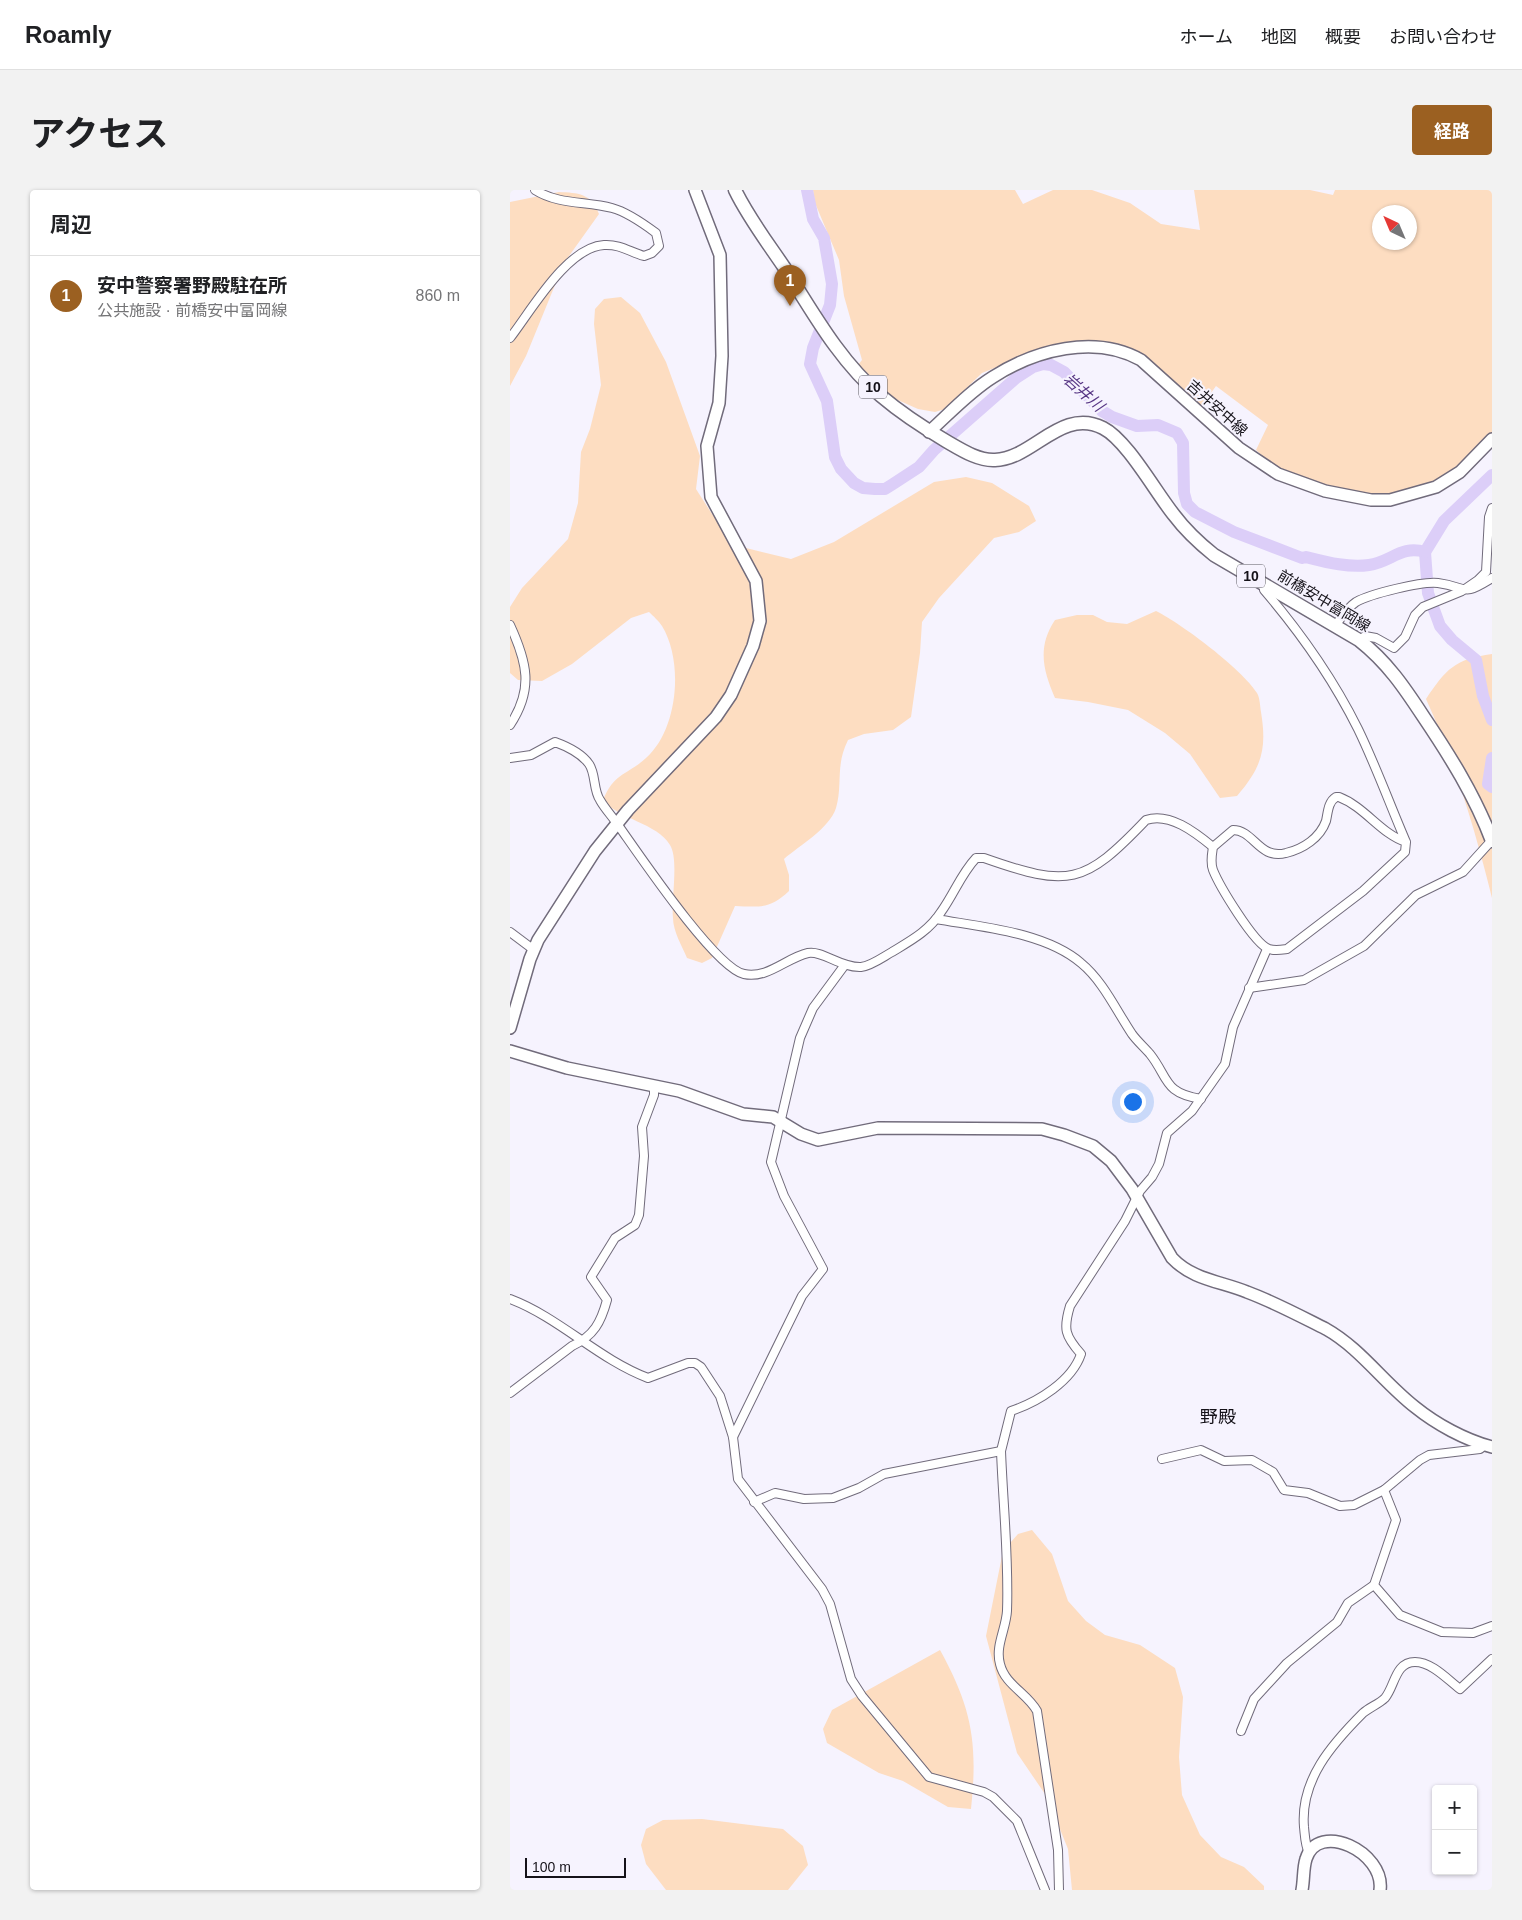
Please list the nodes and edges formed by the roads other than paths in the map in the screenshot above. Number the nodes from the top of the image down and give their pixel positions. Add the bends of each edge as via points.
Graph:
1 (535, 190) edge
2 (695, 190) edge
3 (735, 190) edge
4 (510, 338) edge
5 (932, 433) junction
6 (1492, 439) edge
7 (1492, 508) edge
8 (1492, 578) edge
9 (1266, 585) junction
10 (1462, 591) junction
11 (510, 625) edge
12 (1335, 626) junction
13 (1359, 640) junction
14 (510, 725) edge
15 (510, 758) edge
16 (617, 823) junction
17 (1492, 841) edge
18 (1406, 842) junction
19 (1213, 846) junction
20 (936, 919) junction
21 (510, 932) edge
22 (1267, 949) junction
23 (534, 950) junction
24 (844, 966) junction
25 (1249, 988) junction
26 (510, 1028) edge
27 (510, 1051) edge
28 (654, 1086) junction
29 (1201, 1099) junction
30 (781, 1121) junction
31 (1136, 1198) junction
32 (510, 1299) edge
33 (582, 1342) junction
34 (510, 1393) edge
35 (733, 1437) junction
36 (1489, 1446) edge
37 (1001, 1451) junction
38 (1162, 1459) dead end
39 (1384, 1490) junction
40 (754, 1502) junction
41 (1374, 1585) junction
42 (1492, 1626) edge
43 (1492, 1660) edge
44 (1241, 1731) dead end
45 (1309, 1853) junction
46 (1045, 1890) edge
47 (1059, 1890) edge
48 (1302, 1890) edge
49 (1380, 1890) edge

1 - 4 street via 562,201 598,205 626,214 656,233 658,246 652,254 644,256 617,245 587,249 561,272
2 - 16 street via 720,255 722,356 719,404 707,446 711,497 756,581 760,620 753,646 731,695 716,717
3 - 5 main road, 10 via 827,332 880,396
5 - 6 street, 吉井安中線 via 974,390 992,377 1044,353 1074,347 1128,352 1239,448 1278,474 1326,492 1390,500 1436,487 1460,472
5 - 9 main road, 前橋安中富岡線 / 10 via 981,458 996,460 1010,457 1061,428 1079,423 1102,428 1121,442 1174,516 1194,538 1214,555
7 - 10 street via 1486,572
8 - 10 street via 1479,587
9 - 12 main road, 前橋安中富岡線 / 10
9 - 18 street via 1264,590 1291,622 1357,727
10 - 12 street via 1439,583 1419,582 1356,602
10 - 13 street via 1423,607 1415,615 1406,637 1394,648 1376,638 1365,636
11 - 14 street via 525,667 526,680 522,704
12 - 13 main road, 前橋安中富岡線 / 10
13 - 17 main road, 前橋安中富岡線 / 10 via 1380,656 1398,678 1450,755 1468,786
15 - 16 street via 531,755 555,742 574,752 591,766 596,794
16 - 23 street via 595,851
16 - 24 street via 662,887 734,970 756,974 809,952
17 - 25 street via 1463,872 1416,895 1364,946 1304,980
18 - 19 street via 1394,838 1344,798 1336,796 1330,801 1320,833 1291,852 1275,855 1267,852 1239,830 1233,830
18 - 22 street via 1405,852 1386,871 1300,941 1287,949
19 - 20 street via 1175,822 1155,817 1146,820 1104,861 1077,874 1061,877 1035,874 976,858
19 - 22 street via 1212,869 1230,902
20 - 24 street via 922,934 882,958 864,967
20 - 29 street via 1044,942 1080,962 1101,987 1132,1035 1149,1053 1163,1078 1187,1097
21 - 23 street
22 - 25 street
23 - 26 street
24 - 30 street via 813,1008 800,1038
25 - 29 street via 1233,1027 1225,1064
27 - 28 street via 567,1068
28 - 30 street via 679,1091 743,1114
28 - 33 street via 654,1095 642,1127 644,1156 639,1215 634,1225 614,1238 591,1277 607,1300 602,1321
29 - 31 street via 1168,1132 1159,1164
30 - 31 street via 818,1140 878,1128 1042,1130 1093,1146 1111,1161
30 - 35 street via 771,1162 776,1179 823,1269 802,1296
31 - 36 street via 1172,1258 1182,1268 1214,1283 1273,1302 1328,1330 1415,1408
31 - 37 street via 1125,1222 1070,1306 1065,1321 1068,1339 1082,1354 1078,1365 1042,1398 1011,1411
32 - 33 street via 549,1319
33 - 34 street via 572,1346
33 - 35 street via 633,1373 648,1378 695,1363 720,1396
35 - 40 street via 738,1479
36 - 39 street via 1429,1456
37 - 40 street via 884,1474 833,1498 804,1499 775,1493
37 - 47 street via 1007,1614 998,1656 1008,1681 1037,1711 1058,1850
38 - 39 street via 1201,1450 1224,1460 1252,1460 1273,1472 1284,1490 1308,1493 1340,1506 1354,1505
39 - 41 street via 1396,1520
40 - 46 street via 822,1589 830,1604 851,1679 862,1696 929,1777 984,1792 1017,1821
41 - 42 street via 1400,1615 1442,1632 1473,1633
41 - 44 street via 1348,1603 1337,1622 1287,1664 1254,1699
43 - 45 street via 1460,1689 1428,1665 1415,1662 1397,1673 1386,1696 1366,1710 1328,1753 1307,1790 1303,1816
45 - 48 street
45 - 49 street via 1322,1844 1335,1841 1355,1848 1376,1866

